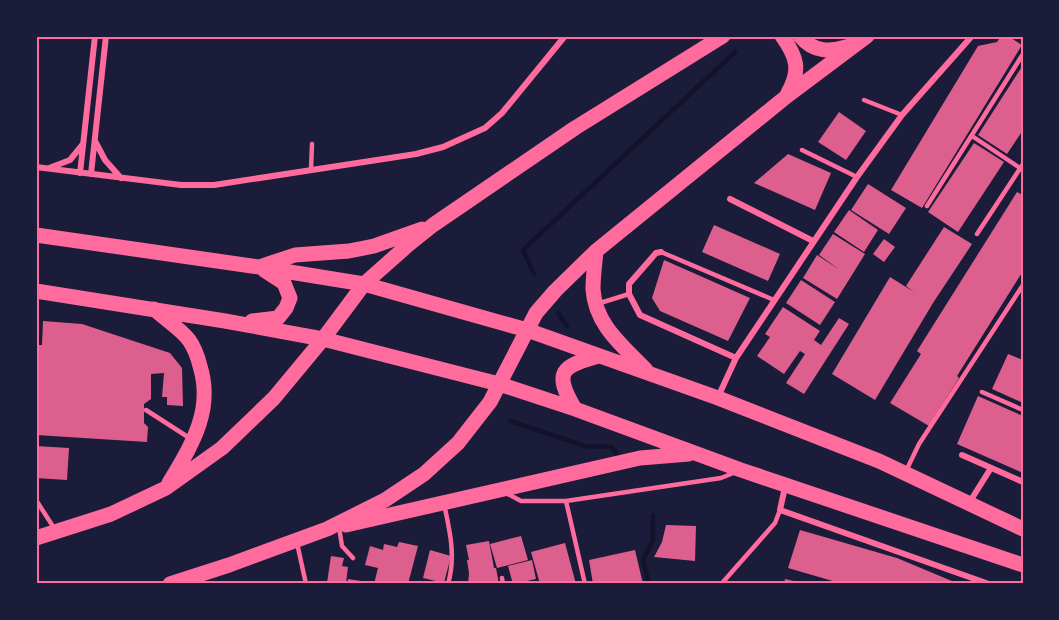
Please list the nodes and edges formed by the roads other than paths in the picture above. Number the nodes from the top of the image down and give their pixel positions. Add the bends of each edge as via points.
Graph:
1 (95, 36) edge
2 (106, 36) edge
3 (709, 36) edge
4 (723, 36) edge
5 (782, 36) edge
6 (800, 36) edge
7 (972, 36) edge
8 (561, 37) edge
9 (863, 40) edge
10 (1023, 54) edge
11 (690, 56) junction
12 (787, 96) junction
13 (864, 100) dead end
14 (902, 115) junction
15 (972, 136) junction
16 (95, 140) junction
17 (84, 144) junction
18 (312, 144) dead end
19 (802, 150) dead end
20 (1022, 166) edge
21 (36, 167) edge
22 (47, 169) junction
23 (311, 170) junction
24 (81, 173) junction
25 (91, 174) junction
26 (857, 177) junction
27 (121, 178) junction
28 (730, 199) dead end
29 (927, 206) dead end
30 (433, 225) junction
31 (977, 234) dead end
32 (36, 235) edge
33 (813, 241) junction
34 (596, 251) junction
35 (661, 252) joint
36 (259, 267) junction
37 (364, 284) junction
38 (1023, 285) edge
39 (36, 291) edge
40 (629, 294) junction
41 (774, 300) junction
42 (595, 305) junction
43 (154, 309) junction
44 (225, 321) junction
45 (528, 330) junction
46 (323, 339) junction
47 (600, 356) junction
48 (736, 358) junction
49 (650, 374) junction
50 (500, 384) junction
51 (982, 392) dead end
52 (718, 398) junction
53 (575, 409) junction
54 (146, 410) dead end
55 (1023, 410) edge
56 (194, 441) junction
57 (695, 454) junction
58 (962, 455) dead end
59 (991, 468) junction
60 (741, 470) junction
61 (905, 473) junction
62 (1023, 482) edge
63 (786, 485) junction
64 (166, 488) junction
65 (501, 490) junction
66 (36, 500) edge
67 (566, 501) junction
68 (968, 503) junction
69 (444, 504) junction
70 (780, 510) junction
71 (333, 528) junction
72 (1023, 529) edge
73 (57, 533) junction
74 (36, 538) edge
75 (296, 540) junction
76 (353, 558) dead end
77 (1023, 564) edge
78 (502, 578) dead end
79 (192, 581) edge
80 (723, 582) dead end
81 (170, 584) edge
82 (306, 584) edge
83 (448, 584) edge
84 (503, 584) edge
85 (585, 584) edge
86 (989, 584) edge

1 - 17 street
2 - 16 street
3 - 11 street
4 - 11 highway
5 - 12 highway via 796,62 795,81
6 - 9 highway via 822,51 834,51
7 - 14 street
8 - 23 street via 502,113 466,139 416,154
9 - 12 highway
10 - 15 lane
11 - 30 highway via 575,128
12 - 34 highway
13 - 14 lane
14 - 26 street
15 - 20 lane
15 - 29 lane
16 - 25 street
16 - 27 street via 105,160
17 - 22 street via 70,160
17 - 24 street
18 - 23 lane
19 - 26 lane
20 - 31 lane
21 - 22 street
22 - 24 street
23 - 27 street via 214,185
24 - 25 street
25 - 27 street
26 - 33 street
28 - 33 street
30 - 36 highway via 374,246 295,255
30 - 37 highway
32 - 36 highway
33 - 41 street
34 - 42 highway
34 - 45 highway via 555,291
35 - 40 street via 629,284
35 - 41 lane
36 - 37 highway
36 - 44 highway via 284,283 290,298 286,308 278,318
37 - 45 highway
37 - 46 highway
38 - 61 lane via 915,450
39 - 43 highway
40 - 42 lane
40 - 48 street via 640,315
41 - 48 street
42 - 49 highway via 610,333
43 - 44 highway
43 - 56 highway via 189,340 204,378 204,406
44 - 46 highway
45 - 47 highway
45 - 50 highway
46 - 50 highway
46 - 64 highway via 274,398 222,448
47 - 49 highway
47 - 53 highway via 567,368 563,389
48 - 52 street
49 - 52 highway
50 - 53 highway
50 - 71 highway via 458,443 424,474
51 - 55 lane
52 - 61 highway
53 - 57 highway
54 - 56 lane
56 - 64 highway
57 - 60 highway
57 - 65 highway via 639,458
58 - 59 street
59 - 62 street
59 - 68 street
60 - 63 highway
60 - 67 lane via 721,478
61 - 68 highway
63 - 70 street
63 - 77 highway
64 - 73 highway via 111,514
65 - 67 lane via 521,501
65 - 69 highway
66 - 73 lane
67 - 85 lane
68 - 72 highway
69 - 71 highway
69 - 83 lane via 453,563
70 - 80 lane via 776,523
70 - 86 street
71 - 75 highway
71 - 76 lane
73 - 74 highway
75 - 79 highway
75 - 82 lane
78 - 84 lane
79 - 81 highway

